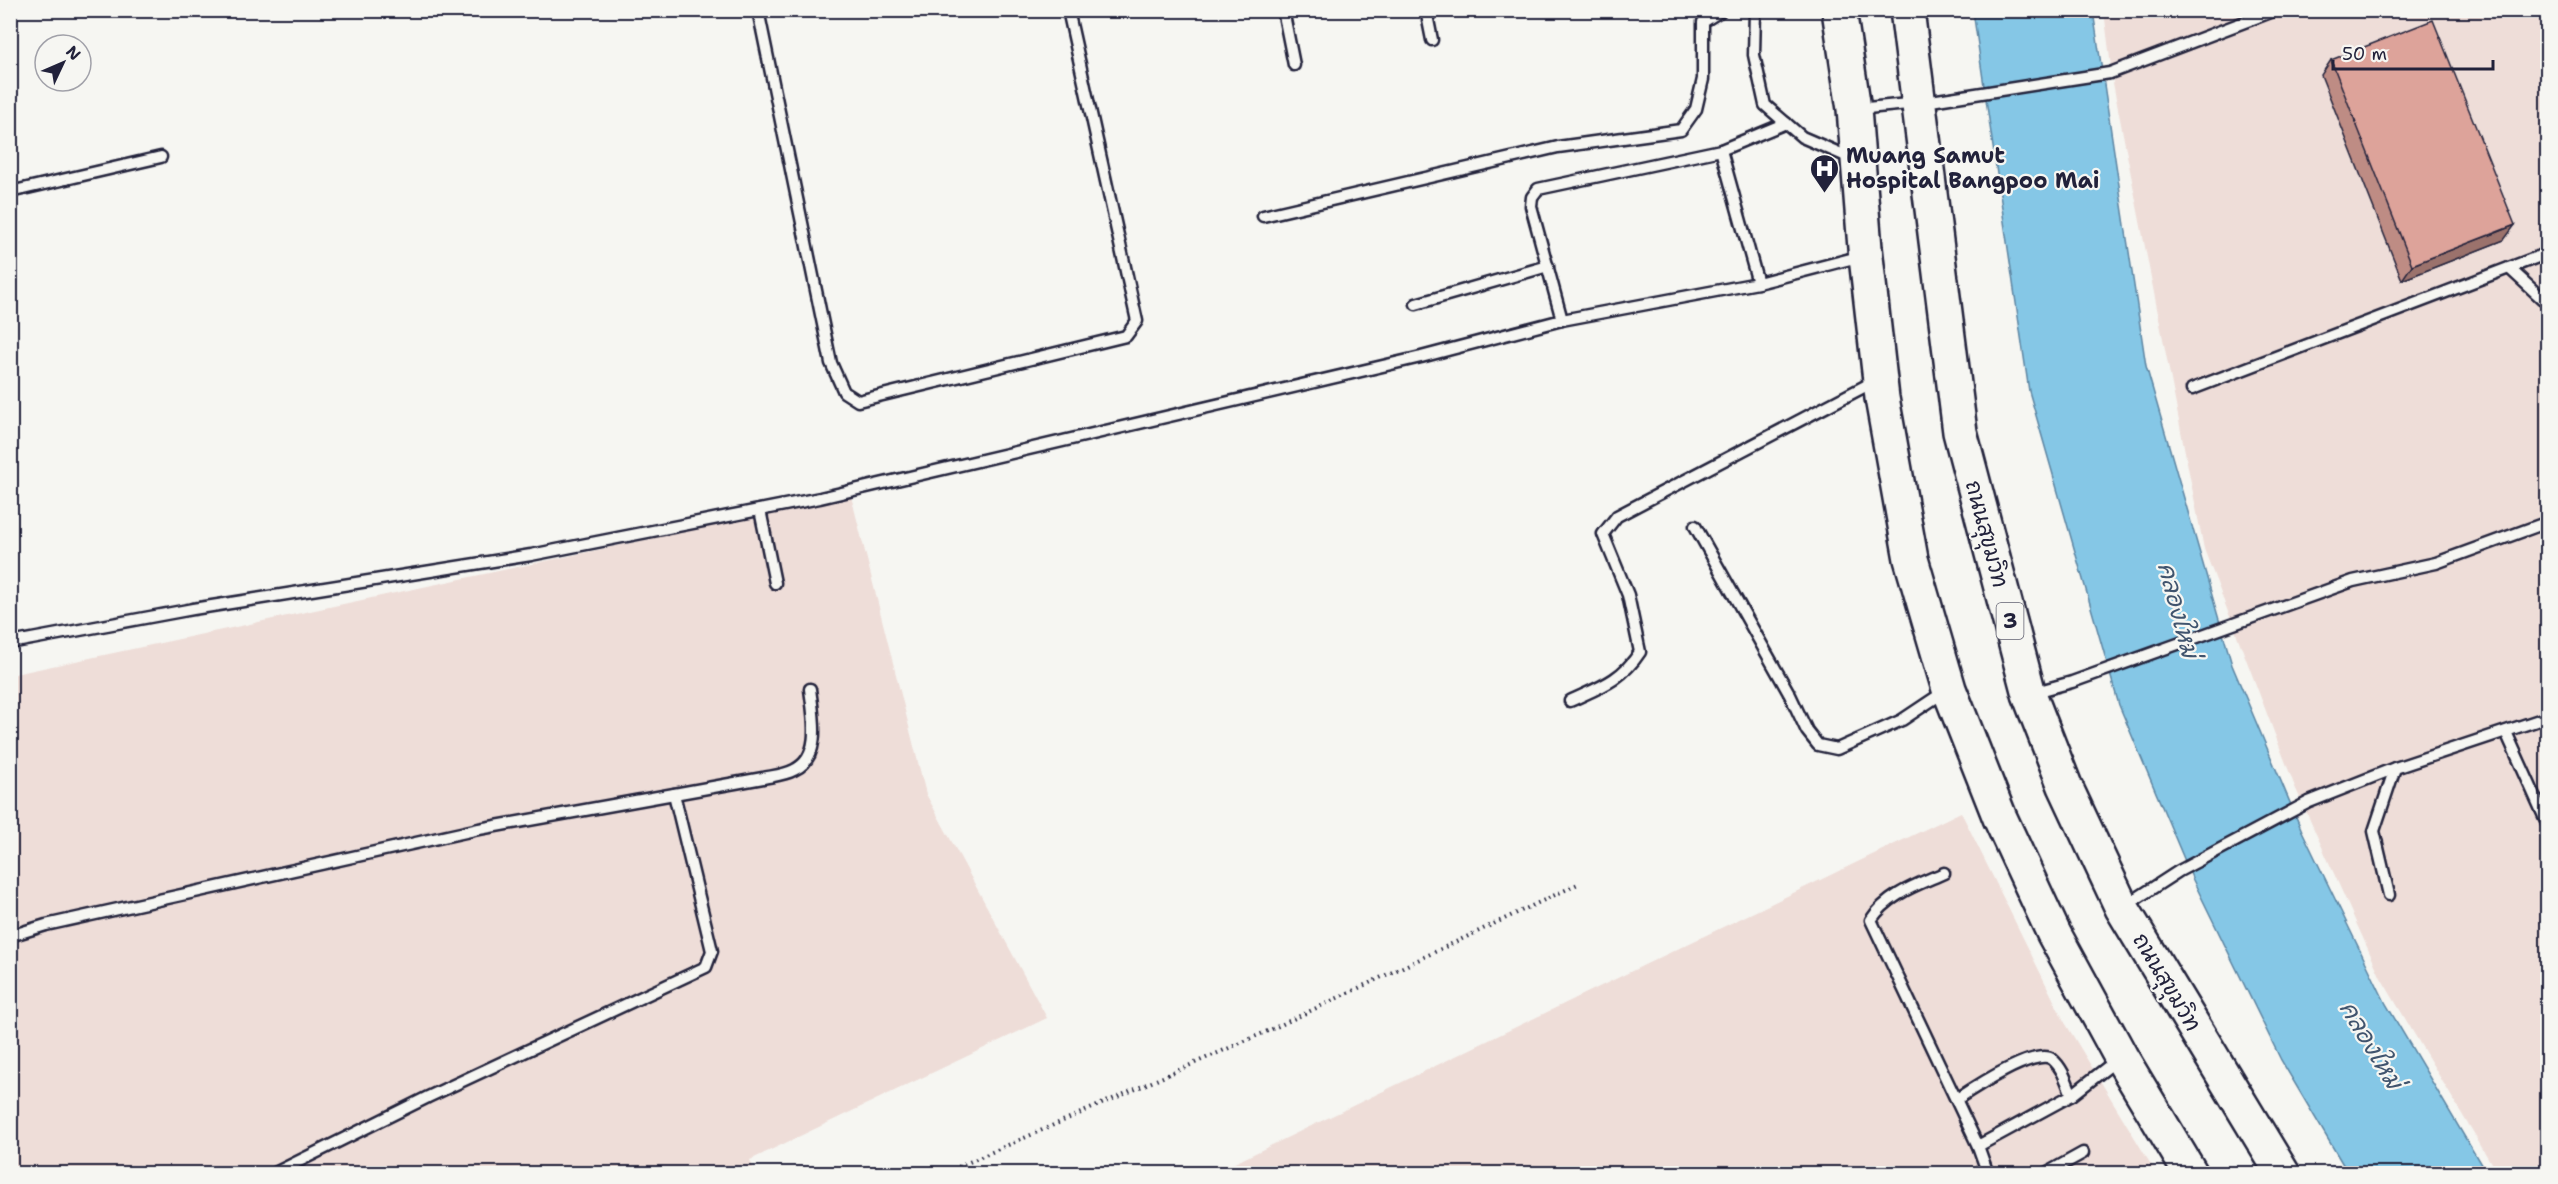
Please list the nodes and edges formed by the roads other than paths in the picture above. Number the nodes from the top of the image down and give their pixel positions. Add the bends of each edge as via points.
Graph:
1 (758, 10) edge
2 (1068, 10) edge
3 (1283, 10) edge
4 (1426, 10) edge
5 (1722, 10) edge
6 (1755, 10) edge
7 (1839, 10) edge
8 (1907, 10) edge
9 (2276, 10) edge
10 (1701, 16) edge
11 (1432, 40) dead end
12 (1294, 65) dead end
13 (1918, 103) junction
14 (1854, 109) junction
15 (1786, 123) junction
16 (1721, 150) junction
17 (162, 157) dead end
18 (1858, 160) junction
19 (10, 192) edge
20 (1263, 216) dead end
21 (2547, 253) edge
22 (1866, 255) junction
23 (1548, 267) junction
24 (2509, 268) junction
25 (1758, 283) junction
26 (1416, 303) dead end
27 (2547, 304) edge
28 (1562, 320) junction
29 (1880, 378) junction
30 (2192, 389) dead end
31 (760, 510) junction
32 (2547, 522) edge
33 (1695, 526) dead end
34 (775, 583) dead end
35 (10, 643) edge
36 (810, 689) dead end
37 (1949, 689) junction
38 (2029, 694) junction
39 (1570, 700) dead end
40 (2547, 717) edge
41 (2506, 732) junction
42 (2395, 768) junction
43 (674, 794) junction
44 (2547, 825) edge
45 (1944, 873) dead end
46 (2390, 895) dead end
47 (2122, 908) junction
48 (10, 936) edge
49 (2121, 1057) junction
50 (2072, 1095) junction
51 (1957, 1099) junction
52 (1978, 1146) junction
53 (2083, 1153) dead end
54 (273, 1173) edge
55 (1988, 1173) edge
56 (2045, 1173) edge
57 (2191, 1173) edge
58 (2283, 1173) edge

1 - 2 lane via 831,363 844,392 858,401 1126,336 1137,321
3 - 12 lane
4 - 11 lane
5 - 10 lane
6 - 15 lane via 1754,55 1765,105
7 - 14 highway
8 - 13 highway, ถนนสุขุมวิท / 3
9 - 13 lane via 2110,73
10 - 20 lane via 1703,79 1696,109 1681,130 1558,147
13 - 14 lane
13 - 38 highway, ถนนสุขุมวิท / 3 via 1960,432
14 - 18 highway
15 - 16 lane
15 - 18 lane via 1802,137
16 - 23 lane via 1538,189 1531,206
16 - 25 lane
17 - 19 lane
18 - 22 highway
21 - 24 lane
22 - 25 lane
22 - 29 highway
23 - 26 lane
23 - 28 lane
24 - 27 lane
24 - 30 lane
25 - 28 lane
28 - 31 lane via 1421,357
29 - 37 highway via 1911,559
29 - 39 lane via 1617,516 1603,534 1628,595 1640,652 1629,669
31 - 34 lane
31 - 35 lane via 531,555 193,609
32 - 38 lane via 2436,563 2353,581
33 - 37 lane via 1818,745 1837,749 1902,720
36 - 43 lane via 814,724 811,755 795,770
37 - 49 highway via 2024,871
38 - 47 highway, ถนนสุขุมวิท / 3 via 2065,786
40 - 41 lane
41 - 42 lane
41 - 44 lane
42 - 46 lane via 2374,831
42 - 47 lane via 2309,802 2179,871
43 - 48 lane via 479,829
43 - 54 lane via 712,951 706,967
45 - 51 lane via 1898,893 1879,907 1871,920
47 - 58 highway, ถนนสุขุมวิท / 3
49 - 50 lane
49 - 57 highway
50 - 51 lane via 2063,1071 2046,1056 1988,1078
50 - 52 lane
51 - 52 lane
52 - 55 lane
53 - 56 lane

